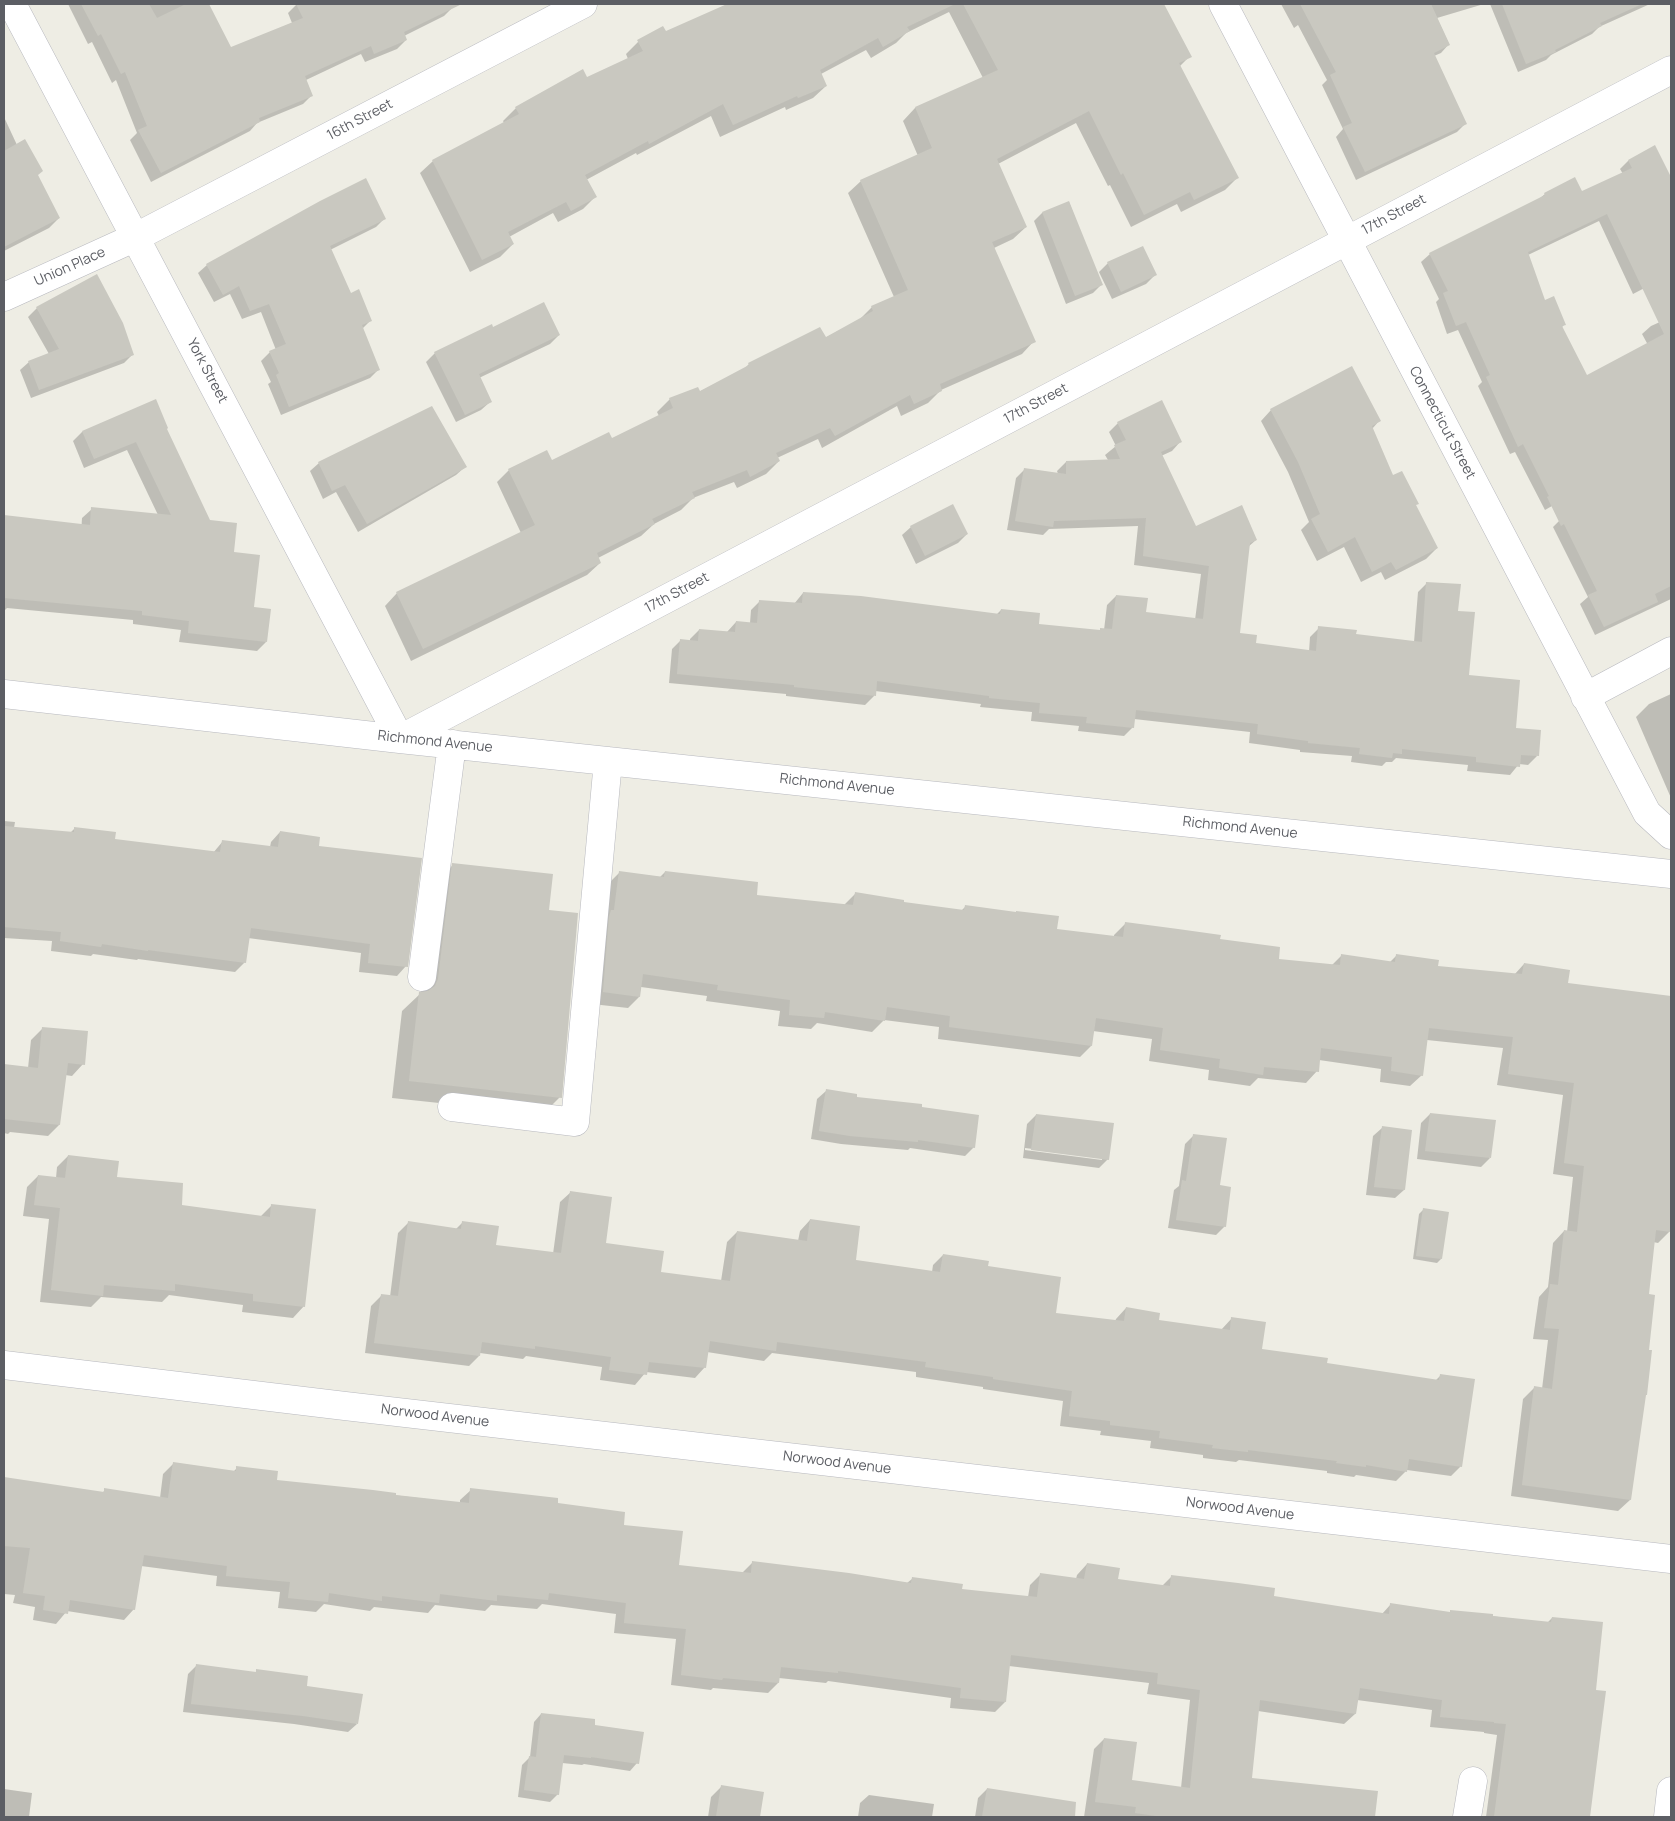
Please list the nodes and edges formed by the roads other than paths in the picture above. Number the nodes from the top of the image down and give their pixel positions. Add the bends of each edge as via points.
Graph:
1 (12, 4) edge
2 (583, 4) edge
3 (1223, 4) edge
4 (1671, 70) edge
5 (136, 237) junction
6 (1347, 240) junction
7 (4, 297) edge
8 (1671, 651) edge
9 (4, 694) edge
10 (1585, 697) junction
11 (400, 738) junction
12 (452, 744) junction
13 (608, 761) junction
14 (1671, 835) edge
15 (1671, 874) edge
16 (422, 977) dead end
17 (452, 1107) dead end
18 (4, 1365) edge
19 (1671, 1559) edge
20 (1473, 1781) dead end
21 (1671, 1791) edge
22 (1467, 1817) edge
23 (1668, 1817) edge

1 - 5 street, York Street
2 - 5 street, 16th Street
3 - 6 street, Connecticut Street
4 - 6 street, 17th Street
5 - 7 street, Union Place
5 - 11 street, York Street
6 - 10 street, Connecticut Street
6 - 11 street, 17th Street
8 - 10 street
9 - 11 street, Richmond Avenue
10 - 14 street, Connecticut Street via 1647,813
11 - 12 street, Richmond Avenue
12 - 13 street, Richmond Avenue
12 - 16 street
13 - 15 street, Richmond Avenue
13 - 17 street via 575,1122
18 - 19 street, Norwood Avenue
20 - 22 street
21 - 23 street

